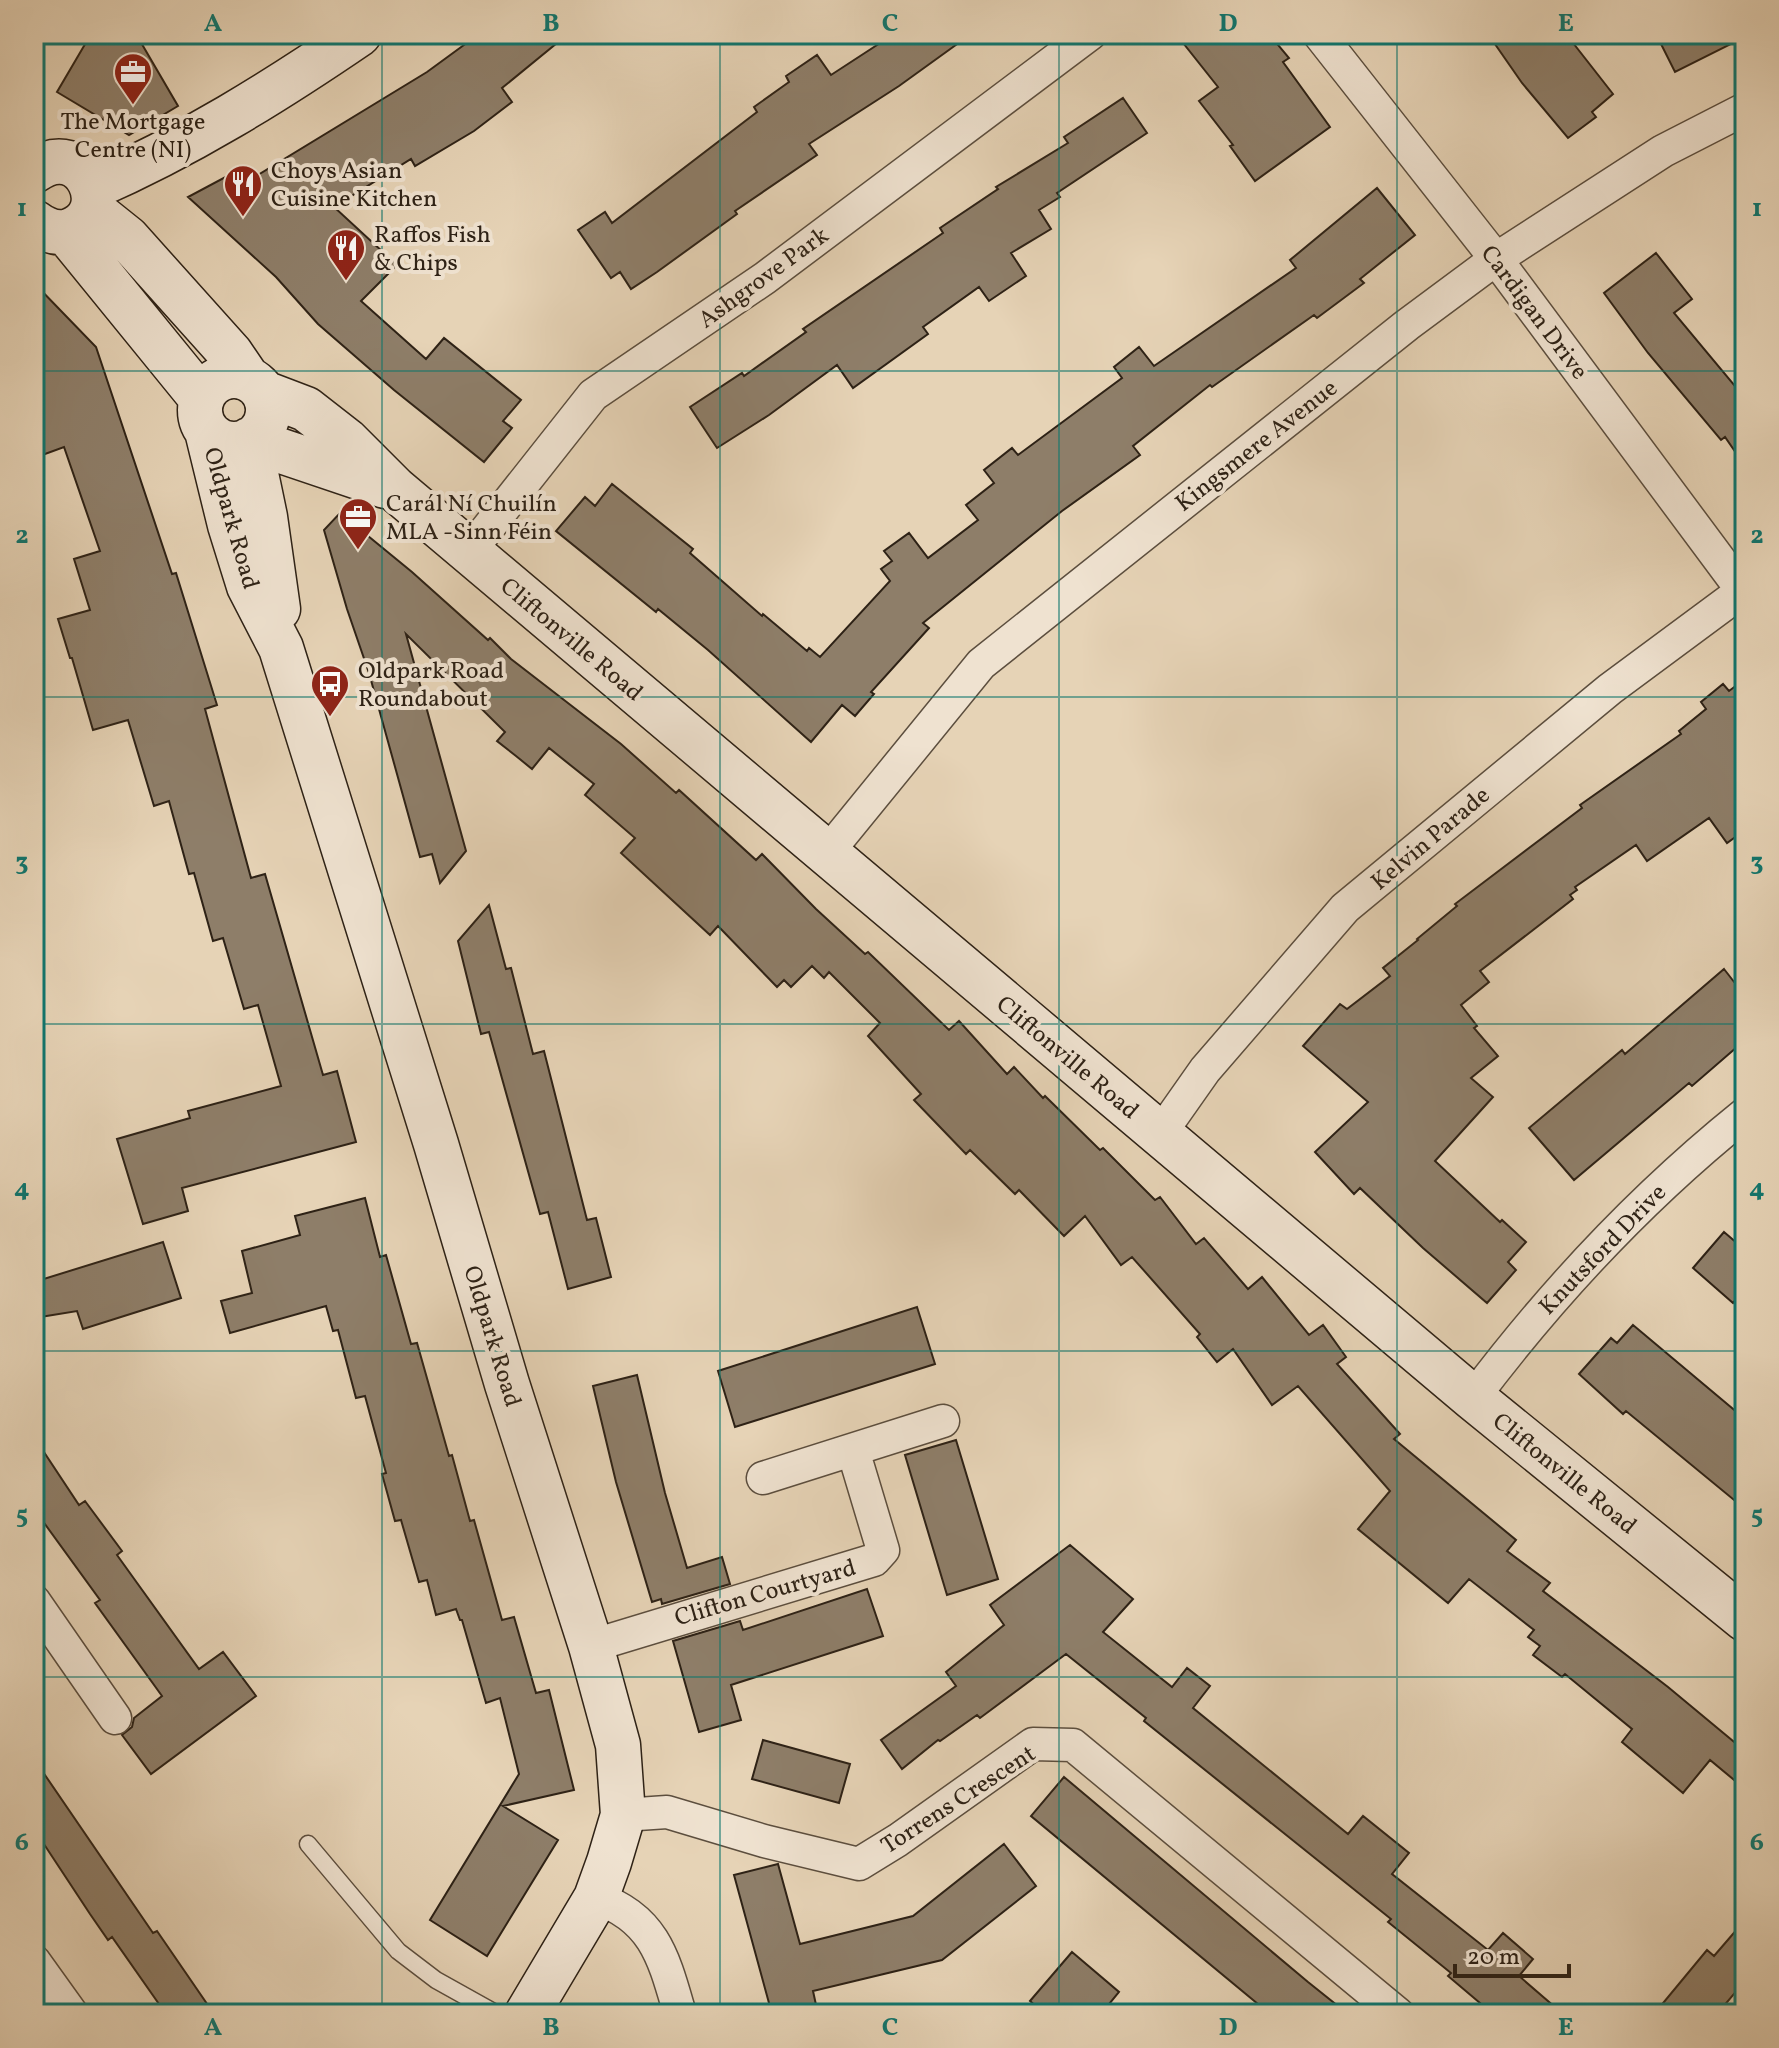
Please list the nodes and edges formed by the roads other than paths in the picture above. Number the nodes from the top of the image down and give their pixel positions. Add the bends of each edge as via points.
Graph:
1 (359, 34) edge
2 (1090, 34) edge
3 (1319, 34) edge
4 (1745, 109) edge
5 (42, 160) edge
6 (71, 213) edge
7 (1496, 259) junction
8 (256, 386) junction
9 (205, 415) junction
10 (249, 440) junction
11 (395, 489) junction
12 (469, 552) junction
13 (1744, 591) edge
14 (281, 648) junction
15 (827, 853) junction
16 (1745, 1114) edge
17 (1160, 1134) junction
18 (1473, 1398) junction
19 (943, 1421) dead end
20 (853, 1450) junction
21 (763, 1478) dead end
22 (34, 1601) edge
23 (1745, 1619) edge
24 (591, 1646) junction
25 (115, 1718) dead end
26 (623, 1815) junction
27 (308, 1844) dead end
28 (596, 1898) junction
29 (34, 1961) edge
30 (72, 2014) edge
31 (497, 2014) edge
32 (527, 2014) edge
33 (680, 2014) edge
34 (1398, 2014) edge

1 - 6 main road
2 - 12 street, Ashgrove Park via 765,278 593,395
3 - 7 street, Cardigan Drive
4 - 7 street, Kingsmere Avenue via 1663,151
5 - 6 main road via 79,168
6 - 8 main road via 127,238
6 - 9 main road, Oldpark Road
7 - 13 street, Cardigan Drive
7 - 15 street, Kingsmere Avenue via 981,664
8 - 9 main road via 237,376 216,381 207,388
8 - 10 main road via 268,414
8 - 11 main road, Cliftonville Road via 306,409
9 - 10 main road via 216,439
9 - 14 main road, Oldpark Road via 249,586
10 - 11 main road, Cliftonville Road
10 - 14 main road, Oldpark Road via 276,585
11 - 12 main road, Cliftonville Road
12 - 15 main road, Cliftonville Road
13 - 17 street, Kelvin Parade via 1610,689 1345,908 1205,1070
14 - 24 main road, Oldpark Road
15 - 17 main road, Cliftonville Road
16 - 18 street, Knutsford Drive via 1686,1161 1544,1306
17 - 18 main road, Cliftonville Road
18 - 23 main road, Cliftonville Road
19 - 20 street
20 - 21 street
20 - 24 street, Clifton Courtyard via 883,1550 874,1560
22 - 25 street
24 - 26 main road, Oldpark Road via 618,1745
26 - 28 main road, Oldpark Road
26 - 34 street, Torrens Crescent via 667,1812 859,1864 1033,1744 1073,1745
27 - 31 lane via 398,1951 436,1980
28 - 32 main road, Oldpark Road
28 - 33 street via 617,1905 650,1933
29 - 30 street

